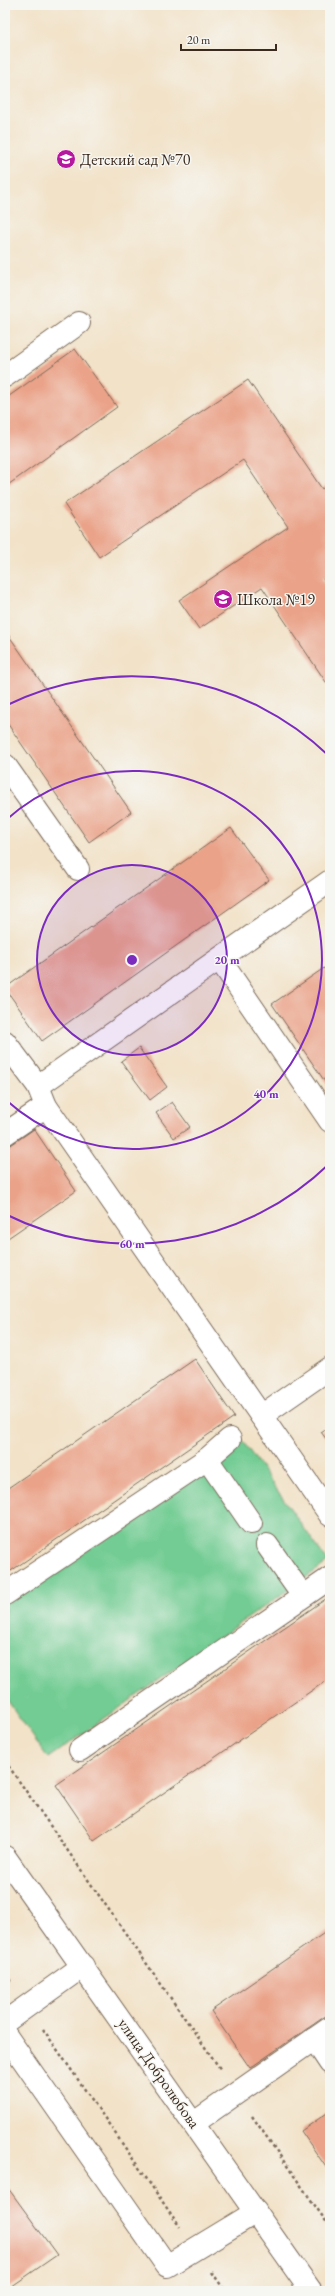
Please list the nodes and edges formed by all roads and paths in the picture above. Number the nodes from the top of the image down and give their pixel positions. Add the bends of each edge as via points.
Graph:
1 (79, 323) dead end
2 (5, 376) edge
3 (5, 765) edge
4 (78, 869) dead end
5 (330, 881) edge
6 (220, 960) junction
7 (5, 1042) edge
8 (38, 1086) junction
9 (46, 1106) junction
10 (330, 1120) edge
11 (5, 1134) edge
12 (330, 1368) edge
13 (261, 1416) junction
14 (230, 1438) dead end
15 (207, 1459) junction
16 (330, 1515) edge
17 (251, 1523) dead end
18 (267, 1545) dead end
19 (330, 1578) edge
20 (5, 1594) edge
21 (303, 1596) junction
22 (80, 1750) dead end
23 (5, 1762) edge
24 (5, 1856) edge
25 (82, 1966) junction
26 (5, 1974) edge
27 (27, 2006) junction
28 (5, 2022) edge
29 (5, 2034) edge
30 (322, 2034) edge
31 (330, 2063) edge
32 (237, 2093) junction
33 (194, 2124) junction
34 (256, 2212) junction
35 (330, 2227) edge
36 (196, 2249) junction
37 (225, 2291) edge
38 (311, 2291) edge

1 - 2 street
3 - 4 street
5 - 6 street
6 - 8 street
6 - 10 street
7 - 8 street
8 - 9 street
9 - 11 street
9 - 13 street
12 - 13 street
13 - 16 street
14 - 15 street
15 - 17 street
15 - 20 street
18 - 21 street
19 - 21 street
21 - 22 street
23 - 32 path
24 - 25 street, улица Добролюбова
25 - 27 street
25 - 33 street, улица Добролюбова
26 - 27 path
27 - 28 street
27 - 36 path
29 - 36 street via 167,2266
30 - 31 street
30 - 32 street
32 - 33 street
32 - 35 path
33 - 34 street, улица Добролюбова
34 - 36 street
34 - 38 street, улица Добролюбова
36 - 37 path

